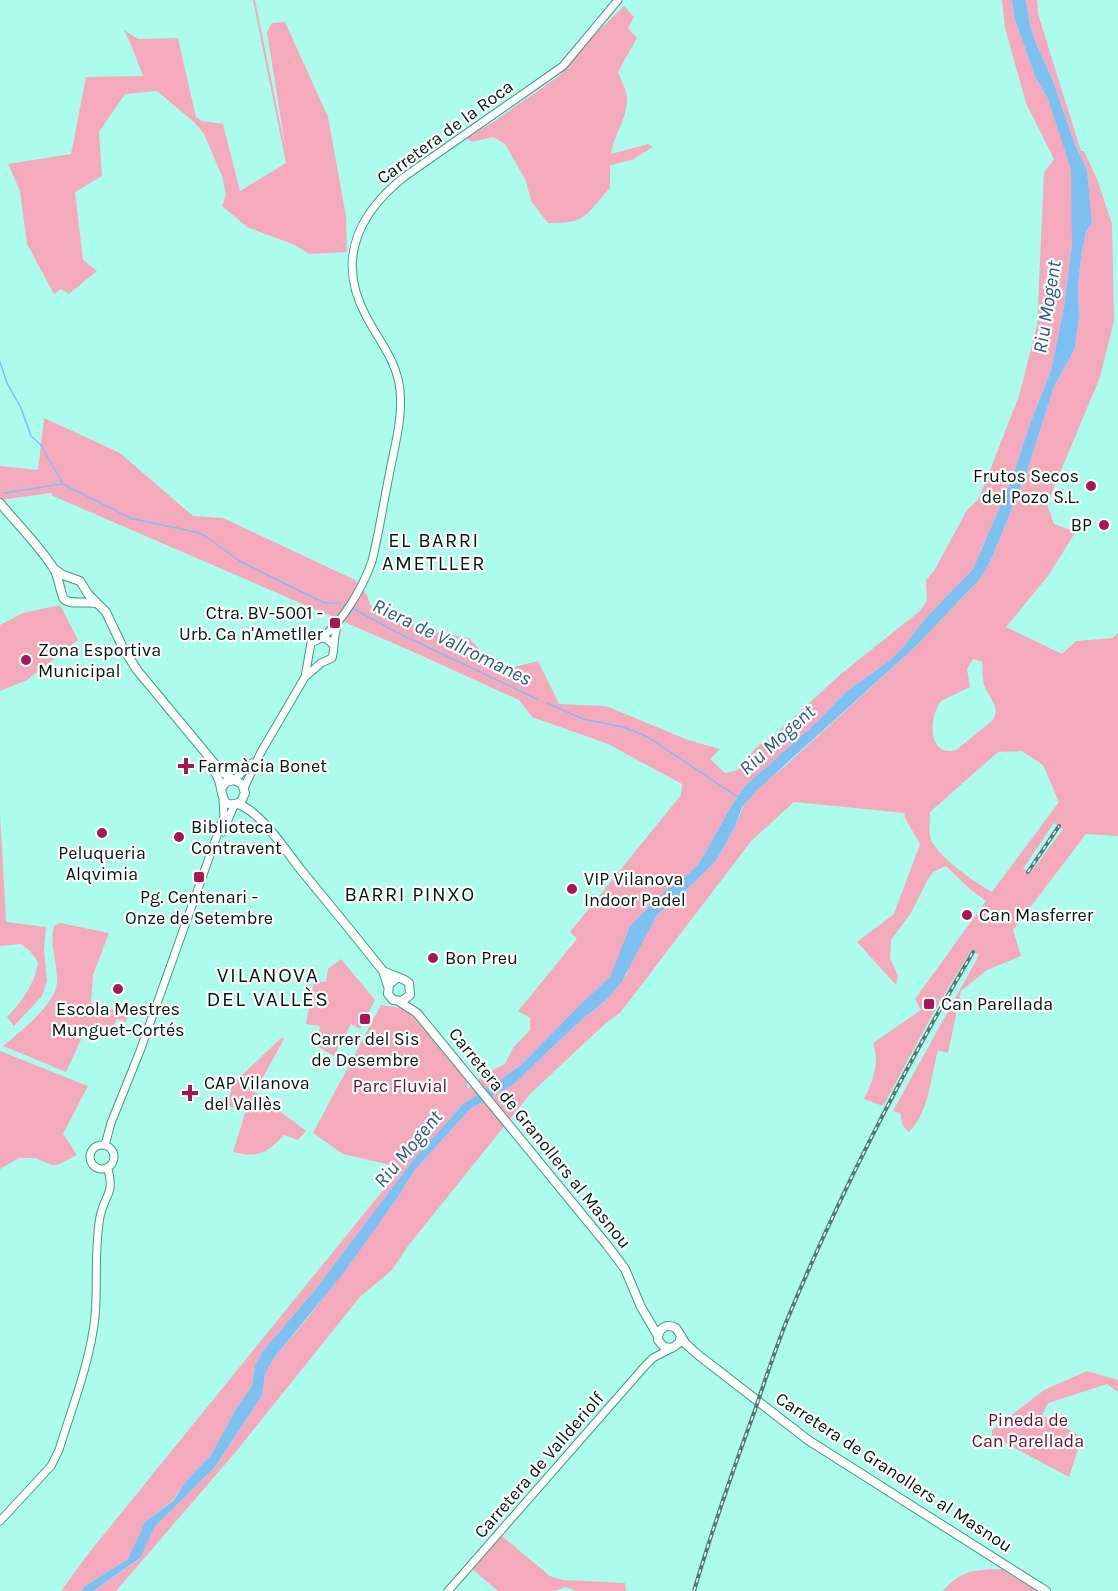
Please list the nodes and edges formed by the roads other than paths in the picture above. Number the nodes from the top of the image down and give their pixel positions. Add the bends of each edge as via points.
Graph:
1 (618, 0) edge
2 (0, 502) edge
3 (53, 568) junction
4 (71, 579) junction
5 (61, 587) junction
6 (84, 589) junction
7 (78, 601) junction
8 (96, 603) junction
9 (339, 622) junction
10 (321, 638) junction
11 (332, 644) junction
12 (309, 654) junction
13 (321, 663) junction
14 (305, 677) junction
15 (202, 750) junction
16 (261, 752) junction
17 (234, 780) junction
18 (221, 789) junction
19 (245, 791) junction
20 (223, 800) junction
21 (237, 804) junction
22 (259, 819) junction
23 (188, 921) junction
24 (383, 971) junction
25 (397, 978) junction
26 (388, 986) junction
27 (410, 995) junction
28 (400, 1002) junction
29 (417, 1013) junction
30 (105, 1145) junction
31 (108, 1169) junction
32 (648, 1318) junction
33 (666, 1326) junction
34 (681, 1335) junction
35 (658, 1338) junction
36 (672, 1348) junction
37 (697, 1354) junction
38 (653, 1358) junction
39 (0, 1521) edge
40 (448, 1591) edge
41 (1046, 1591) edge

1 - 9 street, Carretera de la Roca via 563,66 404,177 380,197 361,226 354,250 354,284 365,314 393,363 399,382 400,412 372,561
2 - 3 main road
3 - 4 main road
3 - 5 main road
4 - 5 main road
4 - 6 main road via 80,581
5 - 7 main road via 65,601
6 - 7 main road
6 - 8 main road
7 - 8 main road
8 - 15 main road via 106,612 137,670
9 - 10 street, Carretera de la Roca
9 - 11 street, Carretera de la Roca
10 - 11 street
10 - 12 street via 311,643
11 - 13 street via 332,658
12 - 13 street
12 - 14 street
13 - 14 street
14 - 16 street
15 - 17 main road via 222,773
15 - 18 main road
16 - 17 street
16 - 19 street
17 - 18 main road
17 - 19 main road
18 - 20 main road
19 - 21 main road via 243,800
19 - 22 main road
20 - 21 main road
20 - 23 street via 224,816
21 - 22 main road
21 - 23 street
22 - 24 main road
23 - 30 street
24 - 25 main road
24 - 26 main road
25 - 26 main road
25 - 27 main road via 409,983
26 - 28 main road via 390,997
27 - 28 main road
27 - 29 main road, Carretera de Granollers al Masnou
28 - 29 main road, Carretera de Granollers al Masnou
29 - 32 main road, Carretera de Granollers al Masnou via 625,1269
30 - 31 street via 115,1155
30 - 31 street via 94,1148 90,1157 96,1168
31 - 39 street via 111,1182 100,1215 91,1347 51,1466
32 - 33 main road
32 - 35 main road, Carretera de Granollers al Masnou
33 - 34 main road via 676,1328
33 - 35 main road
34 - 36 main road
34 - 37 main road, Carretera de Granollers al Masnou
35 - 36 main road via 661,1345
35 - 38 street, Carretera de Vallderiolf
36 - 37 main road, Carretera de Granollers al Masnou
36 - 38 street, Carretera de Vallderiolf
37 - 41 main road, Carretera de Granollers al Masnou via 808,1440
38 - 40 street, Carretera de Vallderiolf

